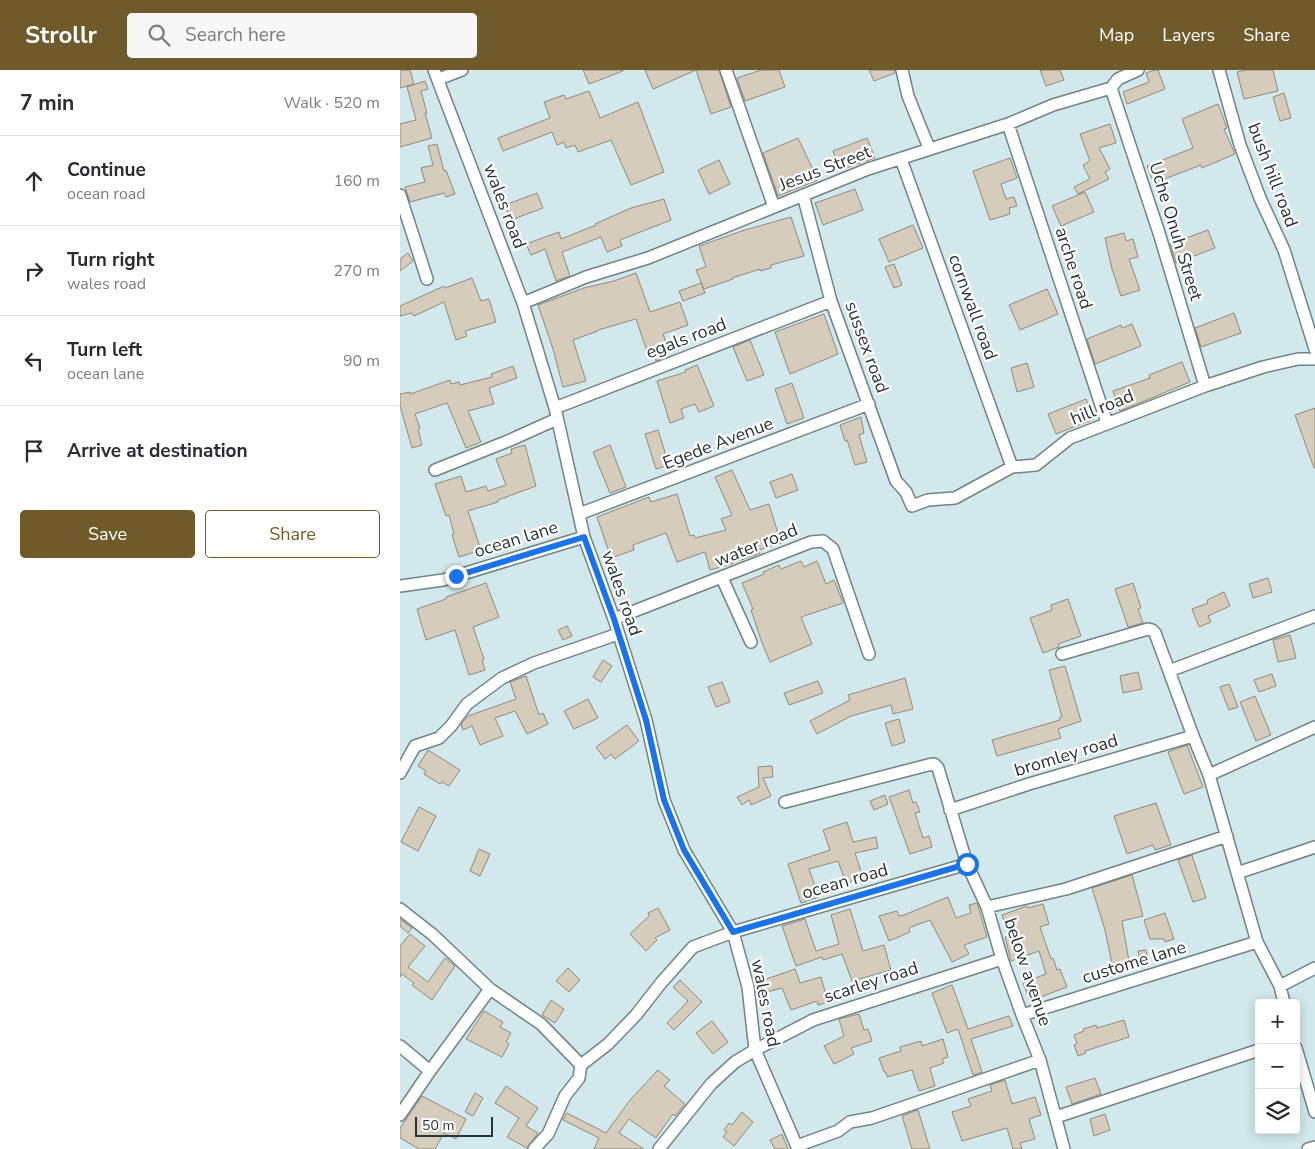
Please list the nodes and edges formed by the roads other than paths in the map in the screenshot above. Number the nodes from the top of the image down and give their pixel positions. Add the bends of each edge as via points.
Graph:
1 (462, 70) edge
2 (726, 70) edge
3 (902, 70) edge
4 (1138, 70) edge
5 (1219, 70) edge
6 (436, 75) edge
7 (1111, 88) junction
8 (1008, 124) junction
9 (929, 148) junction
10 (901, 159) junction
11 (400, 195) edge
12 (803, 195) junction
13 (774, 207) junction
14 (428, 279) dead end
15 (831, 301) junction
16 (523, 302) junction
17 (1315, 349) edge
18 (1315, 359) edge
19 (1205, 386) junction
20 (869, 404) junction
21 (556, 414) junction
22 (1107, 423) junction
23 (1012, 467) junction
24 (435, 470) dead end
25 (912, 506) joint
26 (580, 514) junction
27 (584, 537) junction
28 (722, 578) junction
29 (400, 586) edge
30 (1315, 616) edge
31 (614, 619) junction
32 (618, 634) junction
33 (751, 642) dead end
34 (869, 654) dead end
35 (1062, 654) dead end
36 (1169, 671) junction
37 (1315, 727) edge
38 (1193, 736) junction
39 (400, 771) edge
40 (1209, 775) junction
41 (785, 802) dead end
42 (950, 810) junction
43 (1226, 836) junction
44 (1315, 847) edge
45 (967, 864) junction
46 (1237, 874) junction
47 (987, 907) junction
48 (400, 909) edge
49 (733, 932) junction
50 (1257, 942) junction
51 (1002, 959) junction
52 (1315, 968) edge
53 (1280, 986) junction
54 (490, 989) junction
55 (1283, 999) edge
56 (1022, 1015) junction
57 (400, 1046) edge
58 (755, 1050) junction
59 (1255, 1051) edge
60 (1300, 1057) edge
61 (1040, 1060) junction
62 (581, 1066) junction
63 (430, 1071) junction
64 (1310, 1078) edge
65 (1315, 1112) edge
66 (400, 1115) edge
67 (1056, 1117) junction
68 (1315, 1147) edge
69 (798, 1148) edge
70 (534, 1149) edge
71 (659, 1149) edge
72 (1064, 1149) edge
73 (1308, 1149) edge

1 - 6 street
2 - 13 street
3 - 9 street via 908,96
4 - 7 street, Jesus Street via 1118,79
5 - 17 street, bush hill road via 1240,145 1284,250
6 - 16 street, wales road
7 - 8 street, Jesus Street via 1053,105
7 - 19 street, Uche Onuh Street
8 - 9 street, Jesus Street
8 - 22 street, arche road
9 - 10 street, Jesus Street
10 - 12 street, Jesus Street
10 - 23 street, cornwall road
11 - 14 street
12 - 13 street, Jesus Street
12 - 15 street, sussex road
13 - 16 street, Jesus Street via 648,258 586,277
15 - 20 street, sussex road
15 - 21 street, egals road
16 - 21 street, wales road
18 - 19 street, hill road via 1263,366
19 - 22 street, hill road
20 - 25 street, sussex road via 896,481
20 - 26 street, Egede Avenue
21 - 24 street, egals road via 508,441
21 - 26 street, wales road
22 - 23 street, hill road via 1070,438 1036,465
23 - 25 street, hill road via 955,498 928,500
26 - 27 street, wales road
27 - 29 street, ocean lane via 443,580
27 - 31 street, wales road
28 - 31 street, water road
28 - 33 street
28 - 34 street, water road via 823,540 832,549
30 - 36 street
31 - 32 street, wales road
32 - 39 street via 534,663 502,678 467,704 439,738 415,746
32 - 49 street, wales road via 646,720 664,800 684,850
35 - 36 street via 1148,629 1152,630
36 - 38 street
37 - 40 street
38 - 40 street
38 - 42 street, bromley road
40 - 43 street
41 - 42 street, below avenue via 934,764
42 - 45 street, below avenue
43 - 46 street
43 - 47 street via 1066,889
44 - 46 street
45 - 47 street, below avenue
45 - 49 street, ocean road
46 - 50 street
47 - 51 street, below avenue
48 - 54 street via 432,934
49 - 58 street, wales road via 748,987
49 - 62 street, ocean road via 693,947 636,1016
50 - 53 street
50 - 56 street, custome lane
51 - 56 street, below avenue
51 - 58 street, scarley road via 813,1020
52 - 53 street
53 - 55 street
54 - 62 street via 541,1024
54 - 63 street
56 - 61 street, below avenue
57 - 63 street
58 - 69 street, wales road
58 - 71 street, scarley road via 735,1062 711,1084
59 - 67 street
60 - 64 street
61 - 67 street, below avenue
61 - 69 street via 872,1118 850,1122 838,1131
62 - 70 street via 579,1078 565,1096 548,1134
63 - 66 street
64 - 65 street
67 - 72 street, below avenue
68 - 73 street

